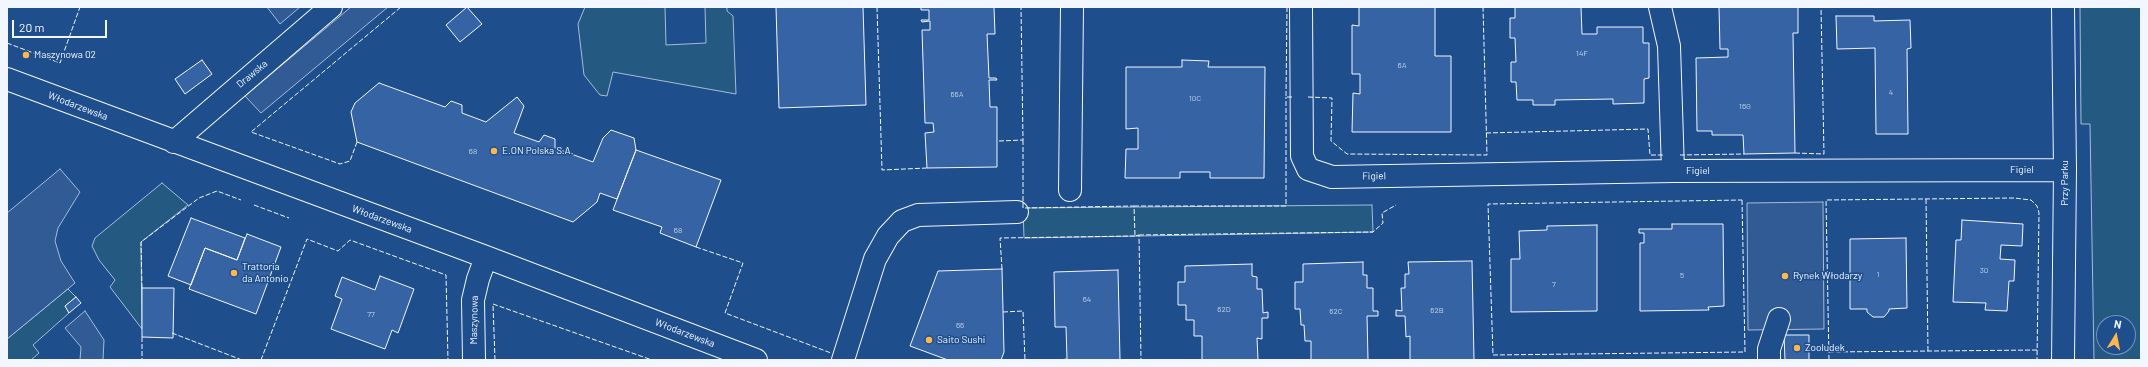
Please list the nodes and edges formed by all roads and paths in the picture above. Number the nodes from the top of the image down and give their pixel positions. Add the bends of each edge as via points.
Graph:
1 (331, 7) edge
2 (1072, 7) edge
3 (1300, 7) edge
4 (1660, 7) edge
5 (2064, 7) edge
6 (7, 79) edge
7 (174, 142) junction
8 (2065, 170) junction
9 (1674, 171) junction
10 (1070, 190) dead end
11 (1017, 212) dead end
12 (486, 257) junction
13 (1779, 319) dead end
14 (474, 360) edge
15 (756, 360) edge
16 (843, 360) edge
17 (1769, 360) edge
18 (2063, 360) edge

1 - 7 street, Drawska
2 - 10 street
3 - 9 street, Figiel via 1302,156 1308,169 1332,177
4 - 9 street via 1669,46
5 - 8 street, Przy Parku
6 - 7 street, Włodarzewska
7 - 12 street, Włodarzewska
8 - 9 street, Figiel
8 - 18 street, Przy Parku
11 - 16 street via 918,215 902,221 888,236 875,259
12 - 14 street, Maszynowa via 473,300
12 - 15 street, Włodarzewska
13 - 17 street via 1769,349

